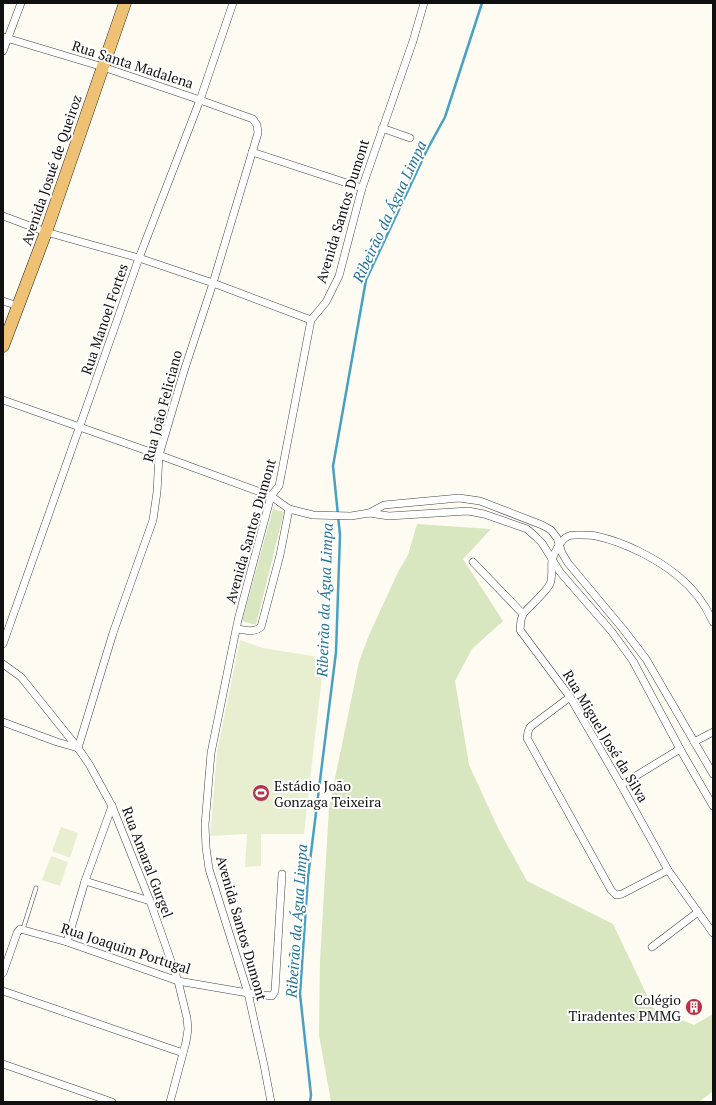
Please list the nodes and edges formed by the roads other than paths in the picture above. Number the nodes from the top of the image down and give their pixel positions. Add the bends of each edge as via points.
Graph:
1 (21, 3) edge
2 (125, 3) edge
3 (233, 3) edge
4 (424, 3) edge
5 (5, 38) edge
6 (3, 51) edge
7 (103, 67) junction
8 (200, 100) junction
9 (253, 119) joint
10 (382, 128) junction
11 (410, 138) dead end
12 (252, 152) junction
13 (362, 188) junction
14 (3, 216) edge
15 (46, 232) junction
16 (139, 258) junction
17 (213, 282) junction
18 (3, 301) edge
19 (18, 306) junction
20 (311, 320) junction
21 (3, 346) edge
22 (3, 400) edge
23 (80, 427) junction
24 (159, 455) junction
25 (271, 496) junction
26 (289, 510) junction
27 (369, 513) junction
28 (559, 545) junction
29 (552, 560) junction
30 (473, 562) dead end
31 (523, 614) junction
32 (713, 622) edge
33 (237, 629) junction
34 (3, 644) edge
35 (3, 664) edge
36 (570, 697) junction
37 (3, 722) edge
38 (713, 732) edge
39 (694, 742) junction
40 (78, 748) junction
41 (680, 749) junction
42 (713, 774) edge
43 (621, 785) junction
44 (112, 806) junction
45 (713, 806) edge
46 (668, 870) junction
47 (282, 874) dead end
48 (85, 881) junction
49 (36, 888) dead end
50 (150, 901) junction
51 (698, 912) junction
52 (20, 931) junction
53 (713, 933) edge
54 (67, 942) junction
55 (652, 947) dead end
56 (3, 973) edge
57 (178, 981) junction
58 (3, 991) edge
59 (248, 993) junction
60 (183, 1053) junction
61 (3, 1064) edge
62 (112, 1102) edge
63 (170, 1102) edge
64 (271, 1102) edge

1 - 5 street
2 - 7 main road, Avenida Josué de Queiroz
3 - 8 street, Rua Manoel Fortes
4 - 10 street, Avenida Santos Dumont
5 - 6 street
5 - 7 street, Rua Santa Madalena
7 - 8 street, Rua Santa Madalena
7 - 15 main road, Avenida Josué de Queiroz
8 - 9 street, Rua Santa Madalena
8 - 16 street, Rua Manoel Fortes
9 - 12 street, Rua João Feliciano via 258,134
10 - 11 street
10 - 13 street, Avenida Santos Dumont
12 - 13 street
12 - 17 street, Rua João Feliciano
13 - 20 street, Avenida Santos Dumont via 339,276 326,302
14 - 15 street
15 - 16 street
15 - 19 main road, Avenida Josué de Queiroz
16 - 17 street
16 - 23 street, Rua Manoel Fortes
17 - 20 street
17 - 24 street, Rua João Feliciano
18 - 19 street
19 - 21 main road, Avenida Josué de Queiroz
20 - 25 street, Avenida Santos Dumont via 280,486
22 - 23 street
23 - 24 street
23 - 34 street, Rua Manoel Fortes
24 - 25 street
24 - 40 street, Rua João Feliciano via 153,520 113,633
25 - 26 street
25 - 33 street, Avenida Santos Dumont
26 - 27 street via 313,515 351,516
26 - 33 street via 262,627 251,631
27 - 28 street via 384,505 459,498 480,501 552,530
27 - 29 street via 389,516 468,511 484,514 527,530 542,543
28 - 29 street
28 - 32 street via 572,535 595,535 643,553 679,576 695,593
28 - 39 street via 568,563 646,659
29 - 31 street via 552,579 549,586
29 - 41 street via 633,661
30 - 31 street
31 - 36 street, Rua Miguel José da Silva via 520,630
33 - 59 street, Avenida Santos Dumont via 211,753 204,824 209,869
35 - 40 street, Rua Amaral Gurgel via 21,676
36 - 43 street, Rua Miguel José da Silva
36 - 46 street via 530,727 527,738 611,890 616,894 622,894
37 - 40 street
38 - 39 street
39 - 42 street
40 - 44 street, Rua Amaral Gurgel
41 - 43 street
41 - 45 street
43 - 46 street, Rua Miguel José da Silva
44 - 48 street
44 - 50 street, Rua Amaral Gurgel
46 - 51 street, Rua Miguel José da Silva
47 - 59 street, Rua Joaquim Portugal via 275,991 272,996
48 - 50 street
48 - 54 street
49 - 52 lane
50 - 57 street, Rua Amaral Gurgel
51 - 53 street, Rua Miguel José da Silva
51 - 55 street
52 - 54 street, Rua Joaquim Portugal
52 - 56 street
54 - 57 street, Rua Joaquim Portugal
57 - 59 street, Rua Joaquim Portugal
57 - 60 street, Rua Amaral Gurgel via 188,1029
58 - 60 street
59 - 64 street, Avenida Santos Dumont
60 - 63 street, Rua Amaral Gurgel
61 - 62 street

